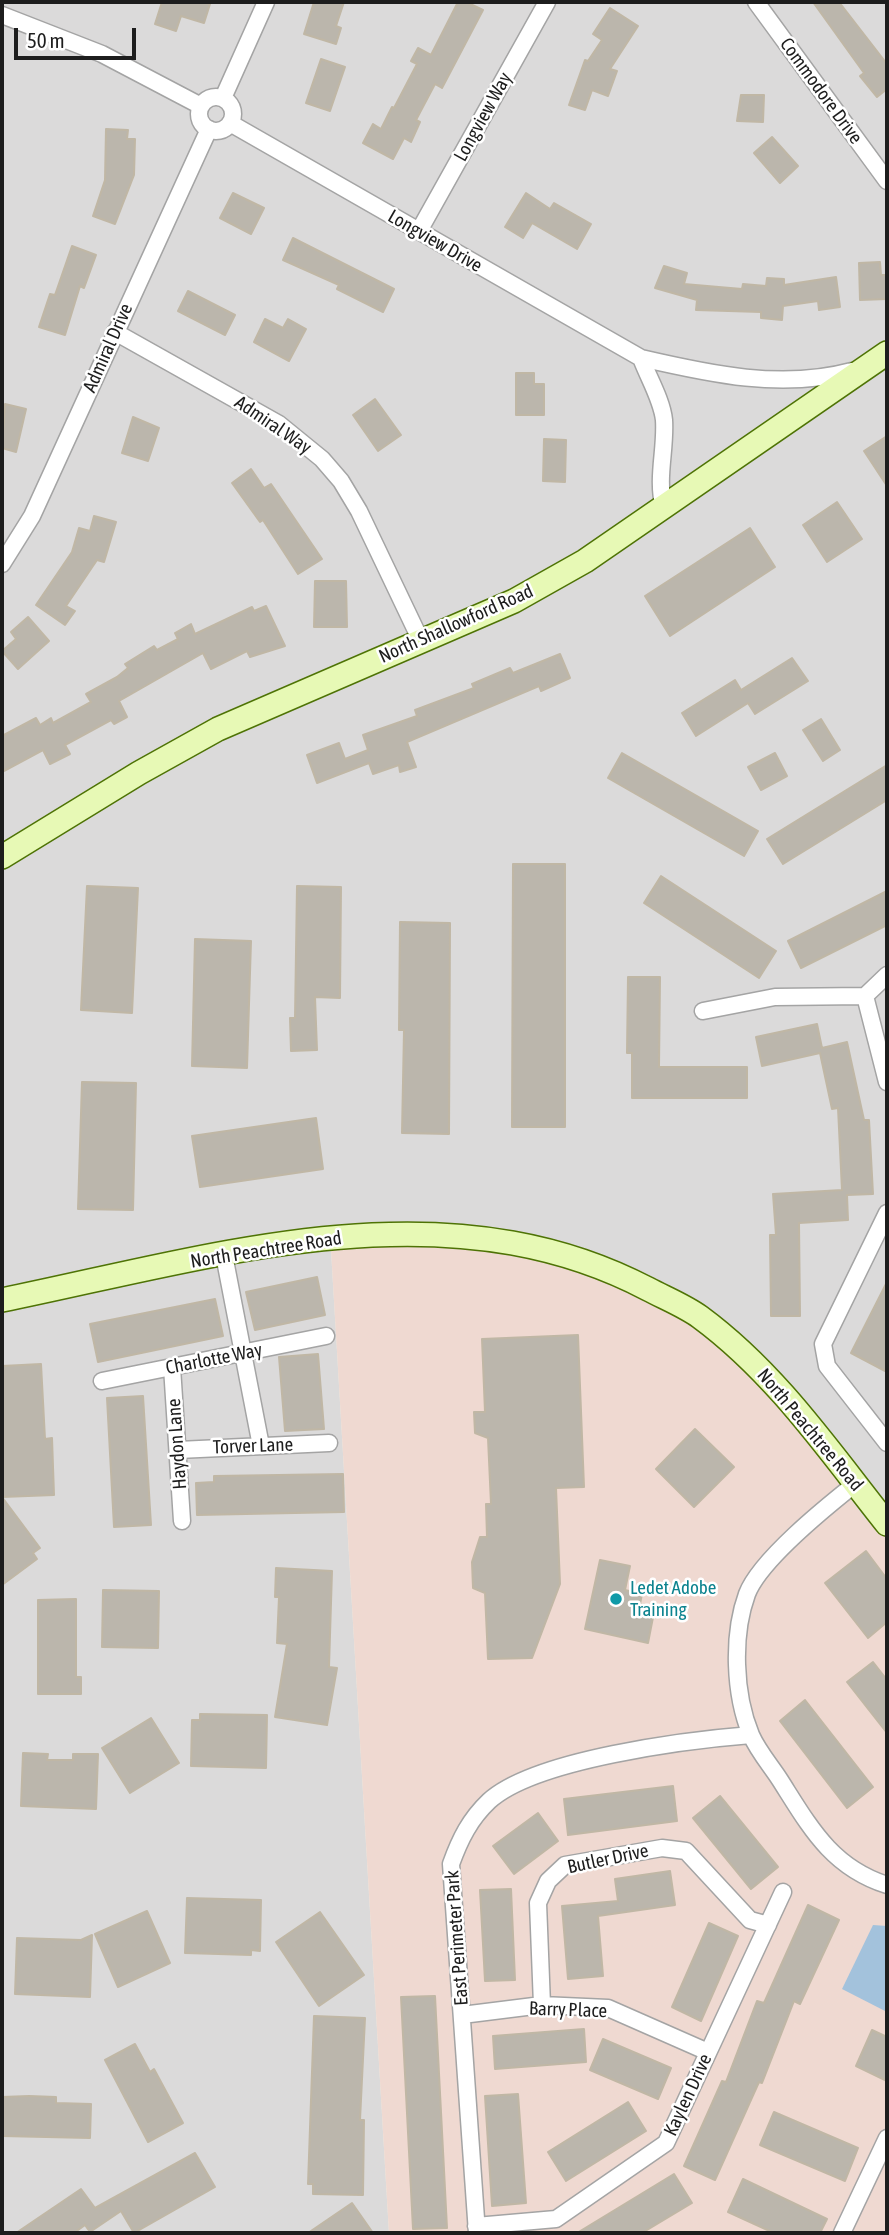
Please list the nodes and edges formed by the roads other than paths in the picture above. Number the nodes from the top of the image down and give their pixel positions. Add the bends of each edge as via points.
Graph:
1 (266, 2) edge
2 (547, 2) edge
3 (756, 2) edge
4 (2, 15) edge
5 (223, 98) junction
6 (201, 106) junction
7 (230, 123) junction
8 (209, 129) junction
9 (887, 181) edge
10 (419, 232) junction
11 (115, 332) junction
12 (887, 353) edge
13 (641, 358) junction
14 (864, 368) junction
15 (664, 508) junction
16 (2, 564) edge
17 (421, 641) junction
18 (2, 857) edge
19 (887, 975) edge
20 (865, 996) junction
21 (703, 1011) dead end
22 (887, 1082) edge
23 (887, 1213) edge
24 (224, 1255) junction
25 (2, 1300) edge
26 (326, 1336) dead end
27 (243, 1353) junction
28 (172, 1367) junction
29 (102, 1381) dead end
30 (329, 1443) dead end
31 (887, 1443) edge
32 (261, 1446) junction
33 (178, 1450) junction
34 (855, 1484) junction
35 (182, 1521) dead end
36 (887, 1524) edge
37 (751, 1735) junction
38 (887, 1885) edge
39 (783, 1892) dead end
40 (768, 1925) junction
41 (542, 2005) junction
42 (462, 2015) junction
43 (708, 2052) junction
44 (887, 2138) edge
45 (477, 2230) edge
46 (842, 2233) edge

1 - 5 street
2 - 10 street, Longview Way
3 - 9 street, Commodore Drive
4 - 6 street via 102,54
5 - 6 street via 208,99
5 - 7 street via 231,106
6 - 8 street via 201,122
7 - 8 street via 221,130
7 - 10 street, Longview Drive
8 - 11 street, Admiral Drive
10 - 13 street, Longview Drive
11 - 16 street, Admiral Drive via 32,516
11 - 17 street, Admiral Way via 279,424 322,459 359,511
12 - 14 street, North Shallowford Road
13 - 14 street, Longview Drive via 711,374 770,380 827,378
13 - 15 street via 664,416 659,478
14 - 15 street, North Shallowford Road
15 - 17 street, North Shallowford Road via 514,601
17 - 18 street, North Shallowford Road via 218,729
19 - 20 street
20 - 21 street via 775,997
20 - 22 street
23 - 31 street via 823,1344 827,1366
24 - 25 street, North Peachtree Road
24 - 27 street
24 - 34 street, North Peachtree Road via 314,1238 405,1232 509,1242 593,1264 698,1315 759,1368
26 - 27 street, Charlotte Way
27 - 28 street, Charlotte Way
27 - 32 street
28 - 29 street, Charlotte Way
28 - 33 street, Haydon Lane
30 - 32 street, Torver Lane
32 - 33 street, Torver Lane
33 - 35 street, Haydon Lane
34 - 36 street, North Peachtree Road
34 - 37 street via 759,1572 748,1592 735,1649
37 - 38 street via 831,1854 863,1877
37 - 42 street, East Perimeter Park via 577,1761 491,1799 471,1821 451,1864
39 - 40 street, Kaylen Drive
40 - 41 street, Butler Drive via 750,1920 686,1851 662,1848 565,1865 548,1881 538,1903
40 - 43 street, Kaylen Drive
41 - 42 street, Barry Place
41 - 43 street, Barry Place via 608,2008
42 - 45 street, East Perimeter Park
43 - 45 street, Kaylen Drive via 666,2143 556,2218
44 - 46 street

